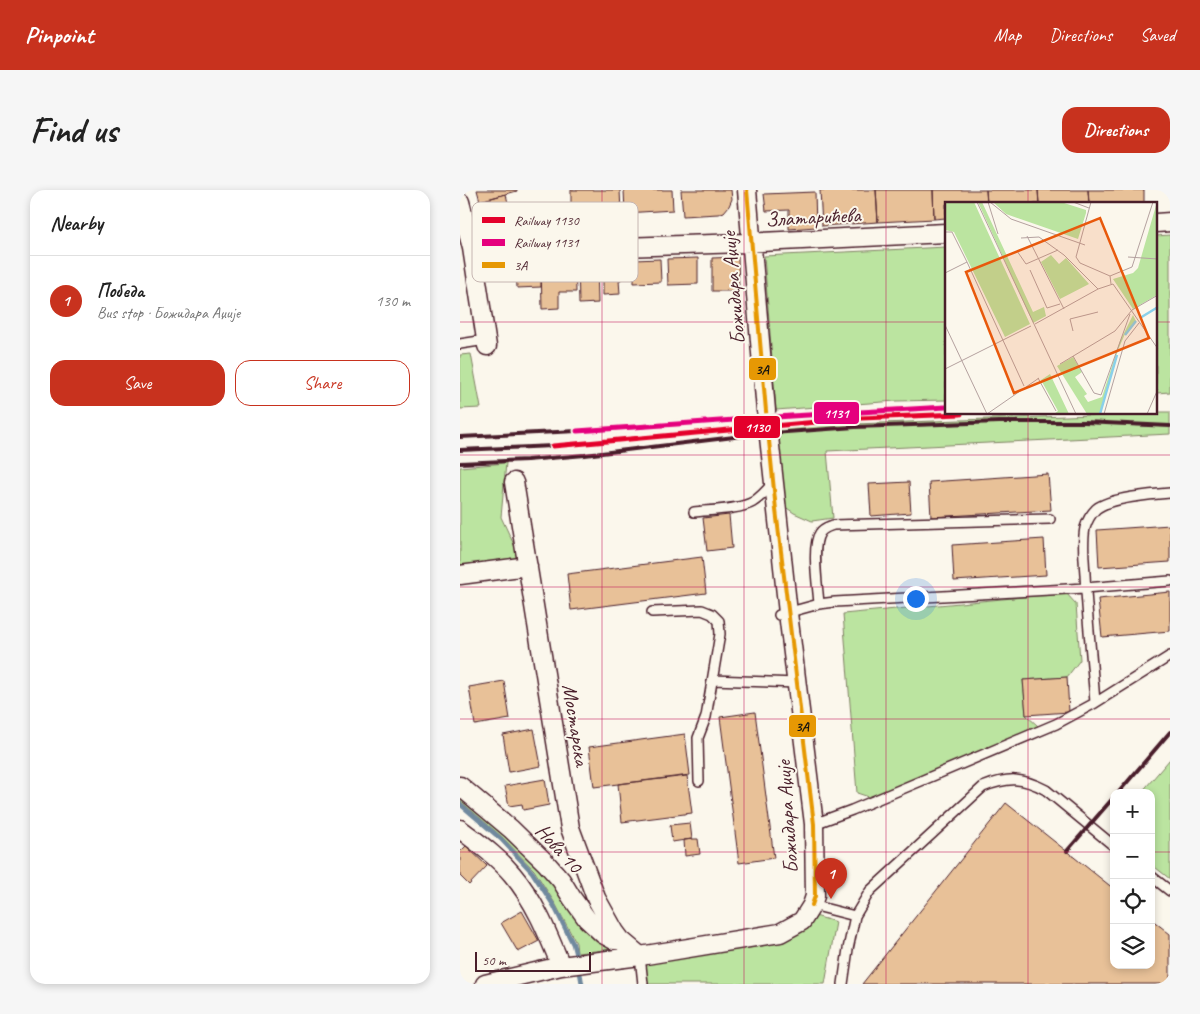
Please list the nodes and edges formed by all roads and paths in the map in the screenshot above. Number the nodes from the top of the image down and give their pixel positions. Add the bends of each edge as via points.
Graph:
1 (747, 190) edge
2 (460, 202) edge
3 (945, 233) edge
4 (752, 243) junction
5 (638, 247) edge
6 (472, 248) edge
7 (478, 282) edge
8 (487, 343) joint
9 (460, 344) edge
10 (766, 411) tunnel mouth
11 (768, 436) tunnel mouth
12 (514, 482) dead end
13 (773, 483) junction
14 (1170, 493) edge
15 (694, 512) dead end
16 (1050, 519) dead end
17 (528, 566) junction
18 (460, 575) edge
19 (1170, 581) edge
20 (1086, 588) junction
21 (819, 604) junction
22 (652, 612) dead end
23 (783, 614) junction
24 (1170, 656) edge
25 (712, 680) junction
26 (796, 684) junction
27 (1095, 703) junction
28 (699, 781) dead end
29 (460, 786) edge
30 (814, 824) junction
31 (460, 829) edge
32 (1110, 843) edge
33 (1155, 879) edge
34 (1170, 891) edge
35 (812, 905) junction
36 (855, 916) junction
37 (621, 940) junction
38 (640, 956) junction
39 (563, 965) junction
40 (484, 984) edge
41 (643, 984) edge
42 (843, 984) edge

1 - 4 street, Божидара Аџије
2 - 6 street
3 - 4 street, Златарићева
4 - 5 street, Златарићева
4 - 10 street, Божидара Аџије
7 - 8 street
8 - 9 lane
11 - 13 street, Божидара Аџије
12 - 17 street, Мостарска
13 - 15 lane via 750,504
13 - 23 street, Божидара Аџије
14 - 20 lane via 1146,494 1110,503 1090,516 1085,528
16 - 21 lane via 833,525 819,533 816,540
17 - 18 street
17 - 37 street, Мостарска via 570,828 596,898
19 - 20 lane
20 - 21 lane
20 - 27 lane
21 - 23 lane
22 - 25 lane via 702,610 712,614 718,622 720,634
23 - 26 street, Божидара Аџије
24 - 27 lane
25 - 26 lane
25 - 28 lane via 706,717 698,738
26 - 30 street, Божидара Аџије
27 - 30 lane via 1056,724
29 - 37 street, Нова 10 via 546,863 587,919 603,934
30 - 35 street, Божидара Аџије via 815,896
31 - 39 street via 495,856 517,881 544,924
32 - 36 lane via 1046,790 1024,780 998,781 984,787 870,891
33 - 34 lane
35 - 36 lane
35 - 38 street via 802,921 780,933
36 - 42 lane
37 - 38 street, Мостарска
38 - 39 street
38 - 41 lane
39 - 40 street

